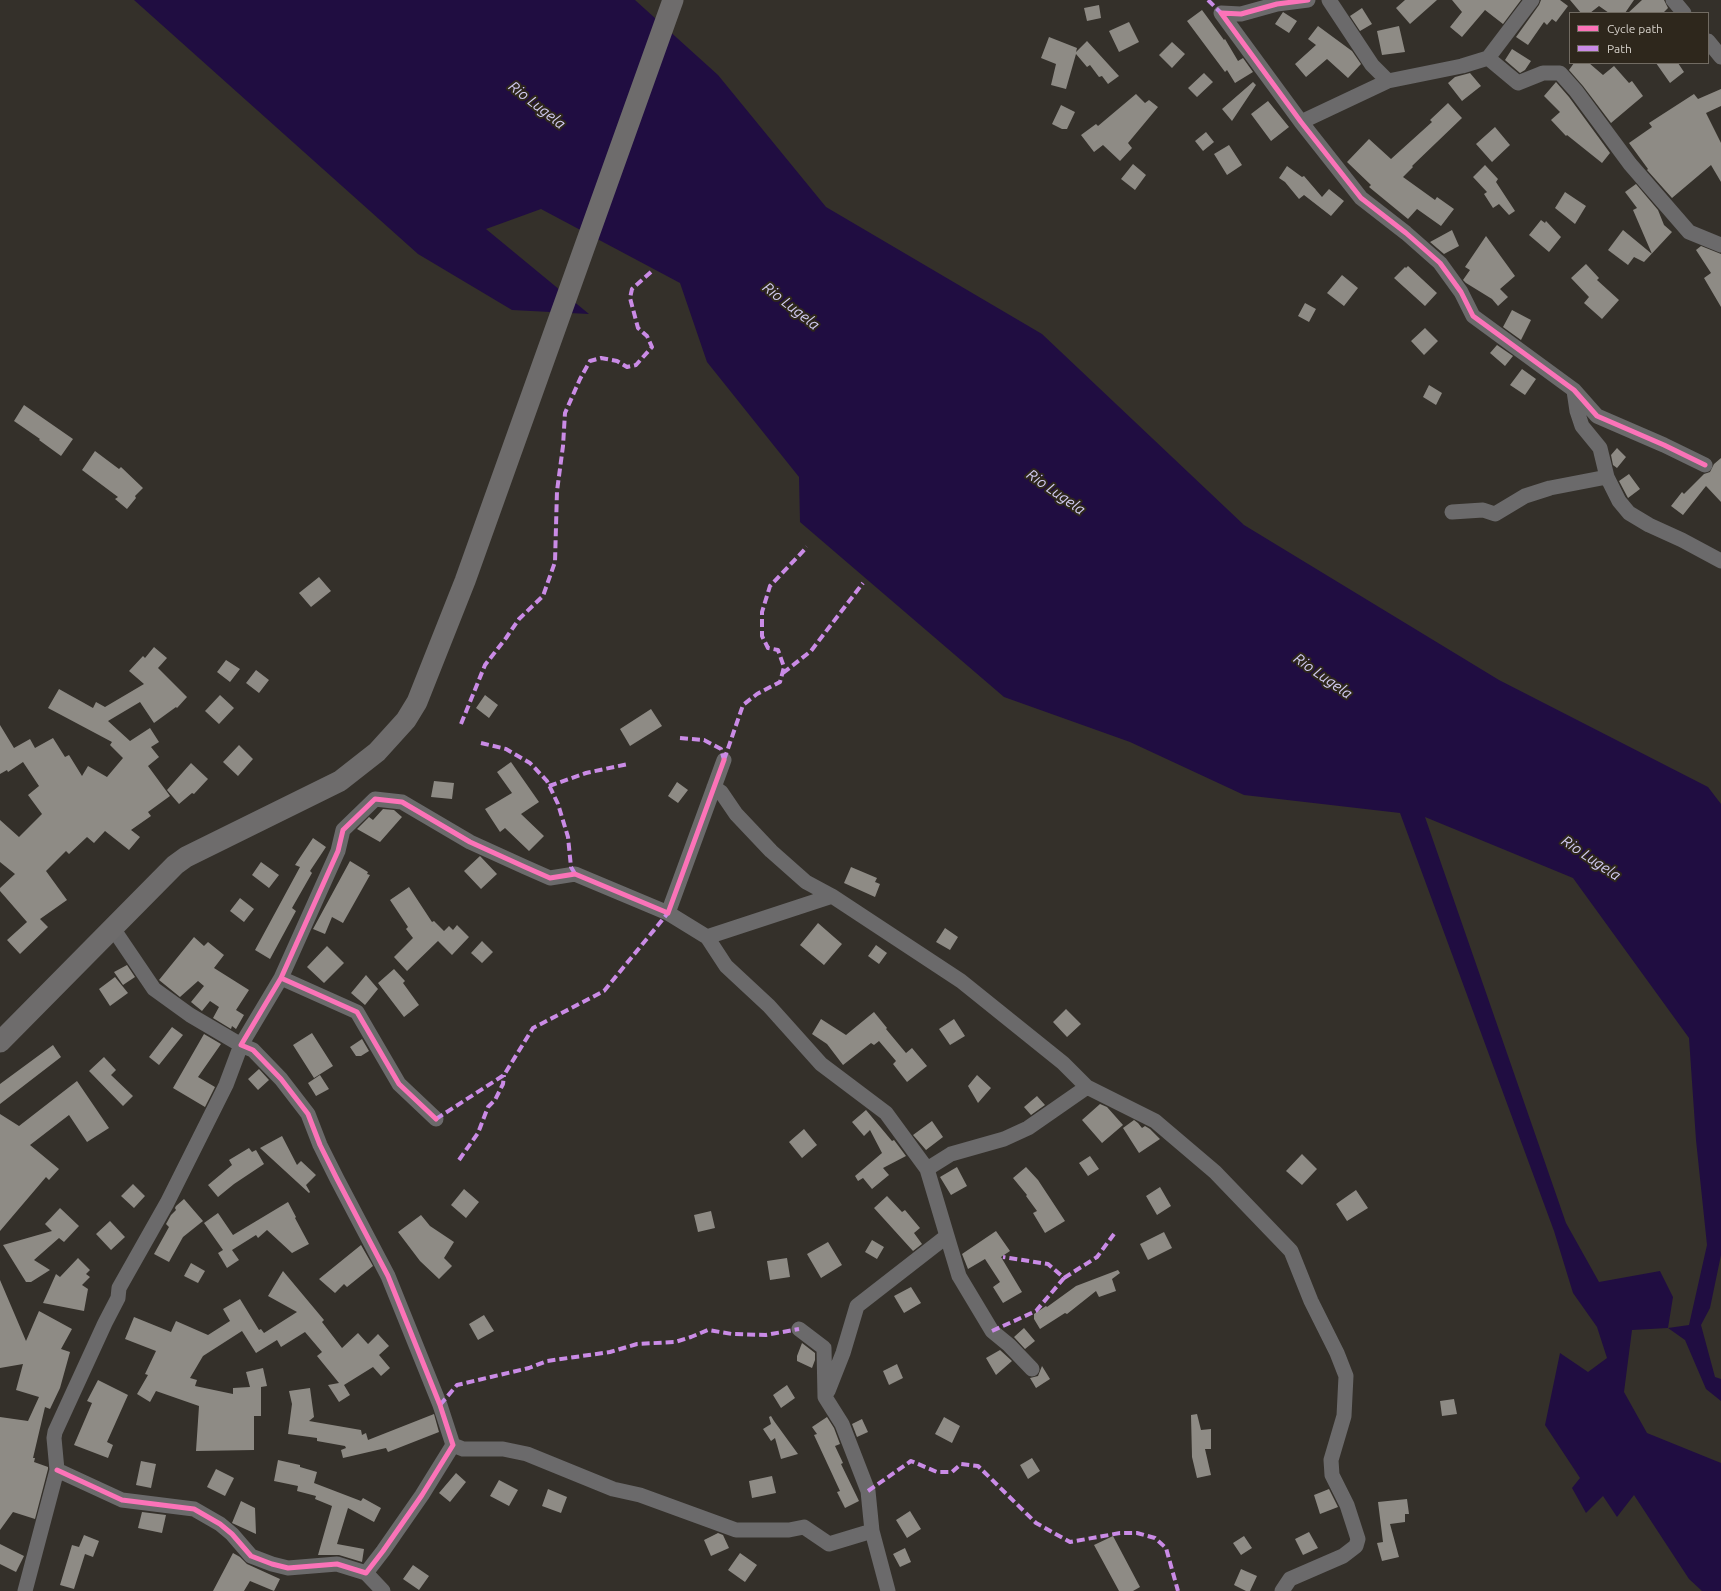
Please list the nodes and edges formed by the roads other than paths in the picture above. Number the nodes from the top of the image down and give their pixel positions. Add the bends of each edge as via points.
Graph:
1 (673, 0) edge
2 (1308, 0) edge
3 (1328, 0) edge
4 (1532, 0) edge
5 (1673, 0) edge
6 (1683, 12) edge
7 (1709, 42) edge
8 (1721, 57) edge
9 (1488, 58) junction
10 (1388, 80) junction
11 (1301, 122) junction
12 (1721, 245) edge
13 (1574, 390) junction
14 (1705, 465) dead end
15 (1607, 477) junction
16 (1452, 512) dead end
17 (1721, 561) edge
18 (724, 760) dead end
19 (714, 787) junction
20 (832, 896) junction
21 (668, 913) junction
22 (112, 927) junction
23 (707, 937) junction
24 (281, 978) junction
25 (0, 1042) edge
26 (241, 1044) junction
27 (1087, 1087) junction
28 (436, 1119) dead end
29 (927, 1169) junction
30 (947, 1236) junction
31 (799, 1329) dead end
32 (1032, 1369) dead end
33 (825, 1398) junction
34 (453, 1445) junction
35 (57, 1470) junction
36 (872, 1531) junction
37 (366, 1573) junction
38 (26, 1591) edge
39 (383, 1591) edge
40 (888, 1591) edge
41 (1282, 1591) edge

1 - 22 main road via 465,581 417,702 406,720 377,752 340,781 186,857
2 - 11 street via 1277,4 1241,14 1222,13
3 - 10 street via 1372,65
4 - 9 street
5 - 6 street
7 - 8 street
9 - 10 street via 1462,66
9 - 12 street via 1518,83 1543,73 1560,73 1576,90 1630,164 1689,232
10 - 11 street
11 - 13 street via 1361,198 1440,263 1461,292 1473,316
13 - 14 street via 1597,416 1664,444
13 - 15 street via 1582,426 1600,448
15 - 16 street via 1550,488 1525,496 1495,514 1483,510
15 - 17 street via 1619,501 1629,513
18 - 19 street
19 - 20 street via 771,851 806,882
19 - 21 street
20 - 23 street
20 - 27 street via 961,981 1063,1063
21 - 23 street
21 - 24 street via 575,874 550,878 470,842 402,802 375,800 343,830 338,851
22 - 25 main road
22 - 26 street via 154,989 190,1015
23 - 29 street via 726,966 769,1006 821,1064 886,1113
24 - 26 street
24 - 28 street via 357,1012 399,1084
26 - 34 street via 253,1050 281,1079 308,1114 320,1145 388,1276 440,1405
26 - 35 street via 226,1086 174,1189 119,1288 118,1298 55,1432
27 - 29 street via 1028,1128 1004,1139 951,1154
27 - 41 street via 1155,1121 1215,1172 1291,1251 1311,1301 1338,1353 1346,1376 1344,1416 1331,1460 1332,1475 1347,1505 1358,1539 1356,1546 1343,1556 1290,1579
29 - 30 street
30 - 32 street via 959,1276 992,1331
30 - 33 street via 857,1306 843,1353
31 - 33 street via 824,1348
33 - 36 street via 842,1424 868,1491
34 - 36 street via 463,1449 503,1449 527,1454 613,1489 640,1495 736,1530 788,1530 804,1527 829,1544
34 - 37 street via 422,1495
35 - 37 street via 122,1500 194,1509 220,1524 251,1556 272,1564 288,1568 337,1564
35 - 38 street
36 - 40 street
37 - 39 street

